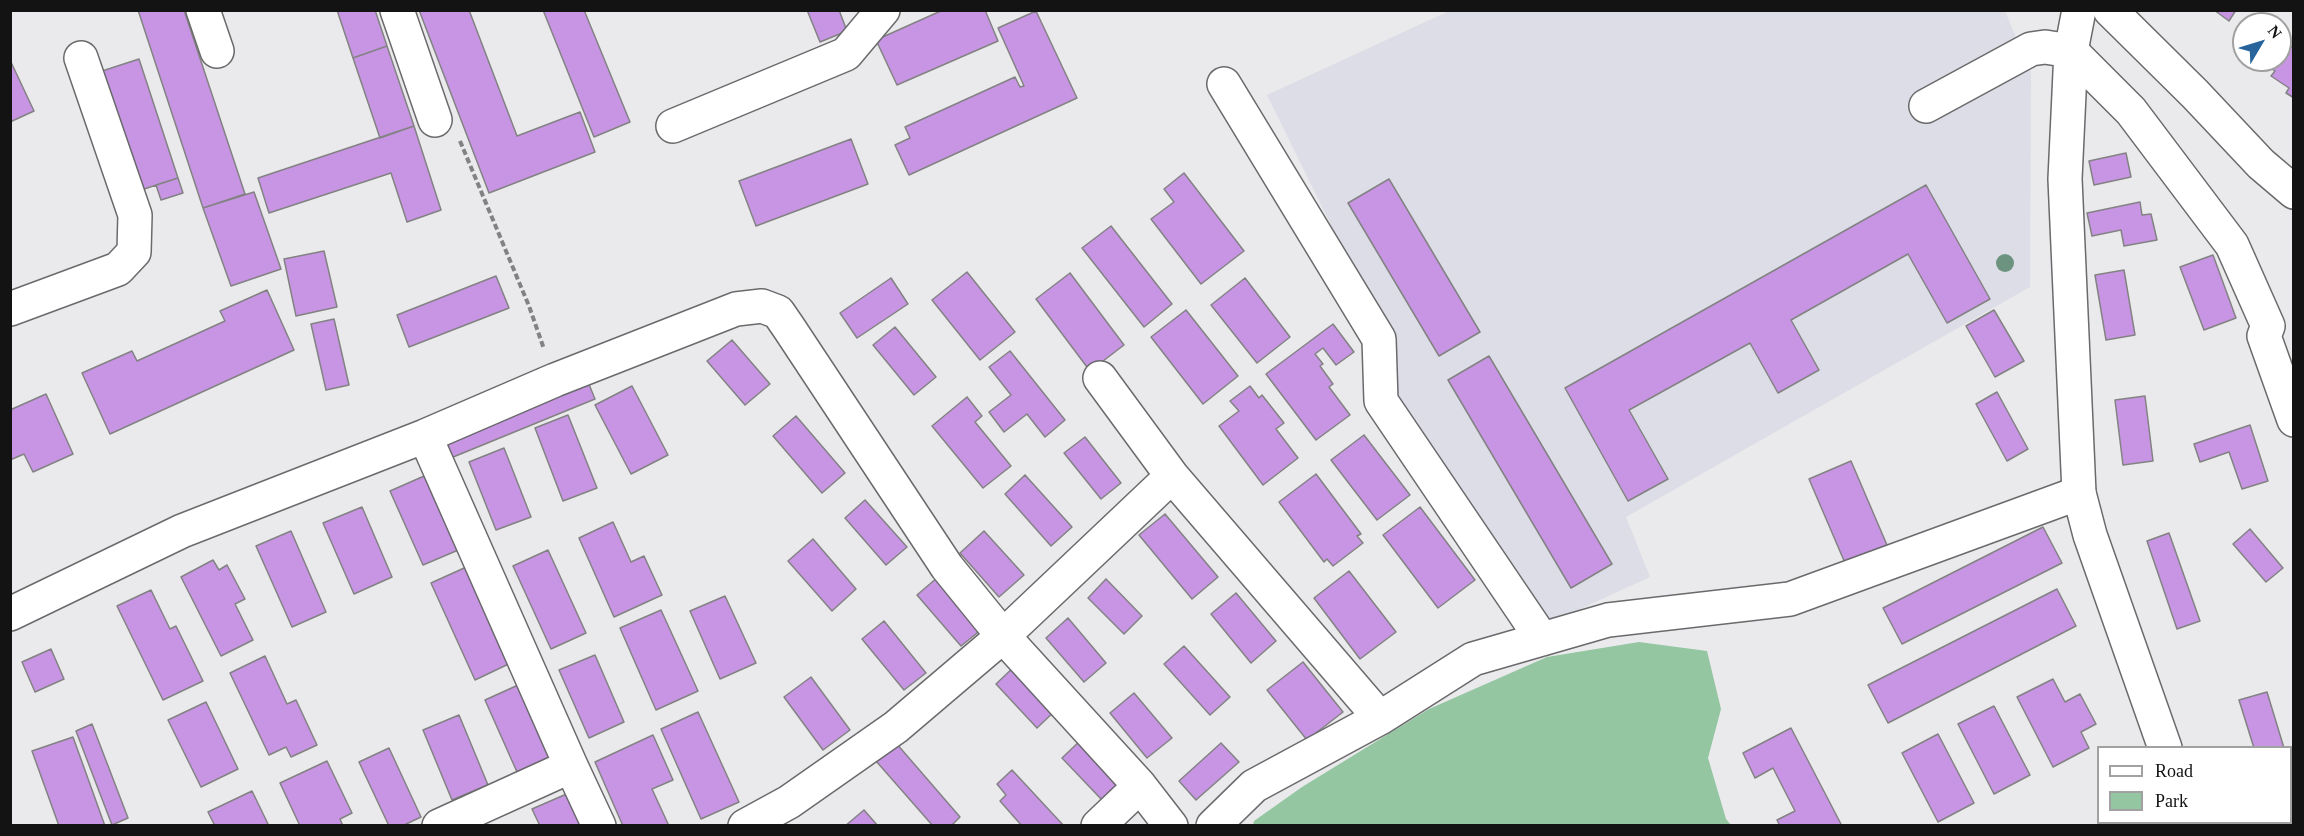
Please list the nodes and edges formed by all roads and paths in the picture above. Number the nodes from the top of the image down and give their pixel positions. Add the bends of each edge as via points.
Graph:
1 (203, 10) edge
2 (397, 10) edge
3 (883, 10) edge
4 (2079, 10) edge
5 (2110, 10) edge
6 (217, 51) dead end
7 (2071, 51) junction
8 (81, 58) dead end
9 (1224, 84) dead end
10 (1926, 106) dead end
11 (435, 120) joint
12 (673, 126) dead end
13 (2294, 192) edge
14 (10, 309) edge
15 (1100, 378) dead end
16 (555, 381) junction
17 (2294, 420) edge
18 (425, 436) junction
19 (1172, 476) junction
20 (2079, 493) junction
21 (10, 614) edge
22 (1003, 636) junction
23 (1542, 639) junction
24 (1380, 718) junction
25 (2165, 746) edge
26 (571, 766) junction
27 (1140, 786) junction
28 (439, 825) edge
29 (599, 825) edge
30 (745, 825) edge
31 (1098, 825) edge
32 (1171, 825) edge
33 (1213, 825) edge

1 - 6 street
2 - 11 street
3 - 12 street via 846,54
4 - 7 street
5 - 13 street via 2261,164
7 - 10 street via 2031,49
7 - 17 street via 2131,111 2232,244 2268,326 2264,336
7 - 20 street via 2066,179
8 - 14 street via 135,215 134,252 118,269
9 - 23 street via 1379,339 1381,401
11 - 16 path via 453,126 529,306
15 - 19 street
16 - 18 street
16 - 22 street via 736,309 762,306 778,312 947,567
18 - 21 street via 182,531
18 - 26 street
19 - 22 street
19 - 24 street
20 - 23 street via 1790,599 1608,620
20 - 25 street via 2090,535
22 - 27 street
22 - 30 street via 896,727 789,802
23 - 24 street via 1473,659
24 - 33 street via 1254,786
26 - 28 street
26 - 29 street
27 - 31 street
27 - 32 street

